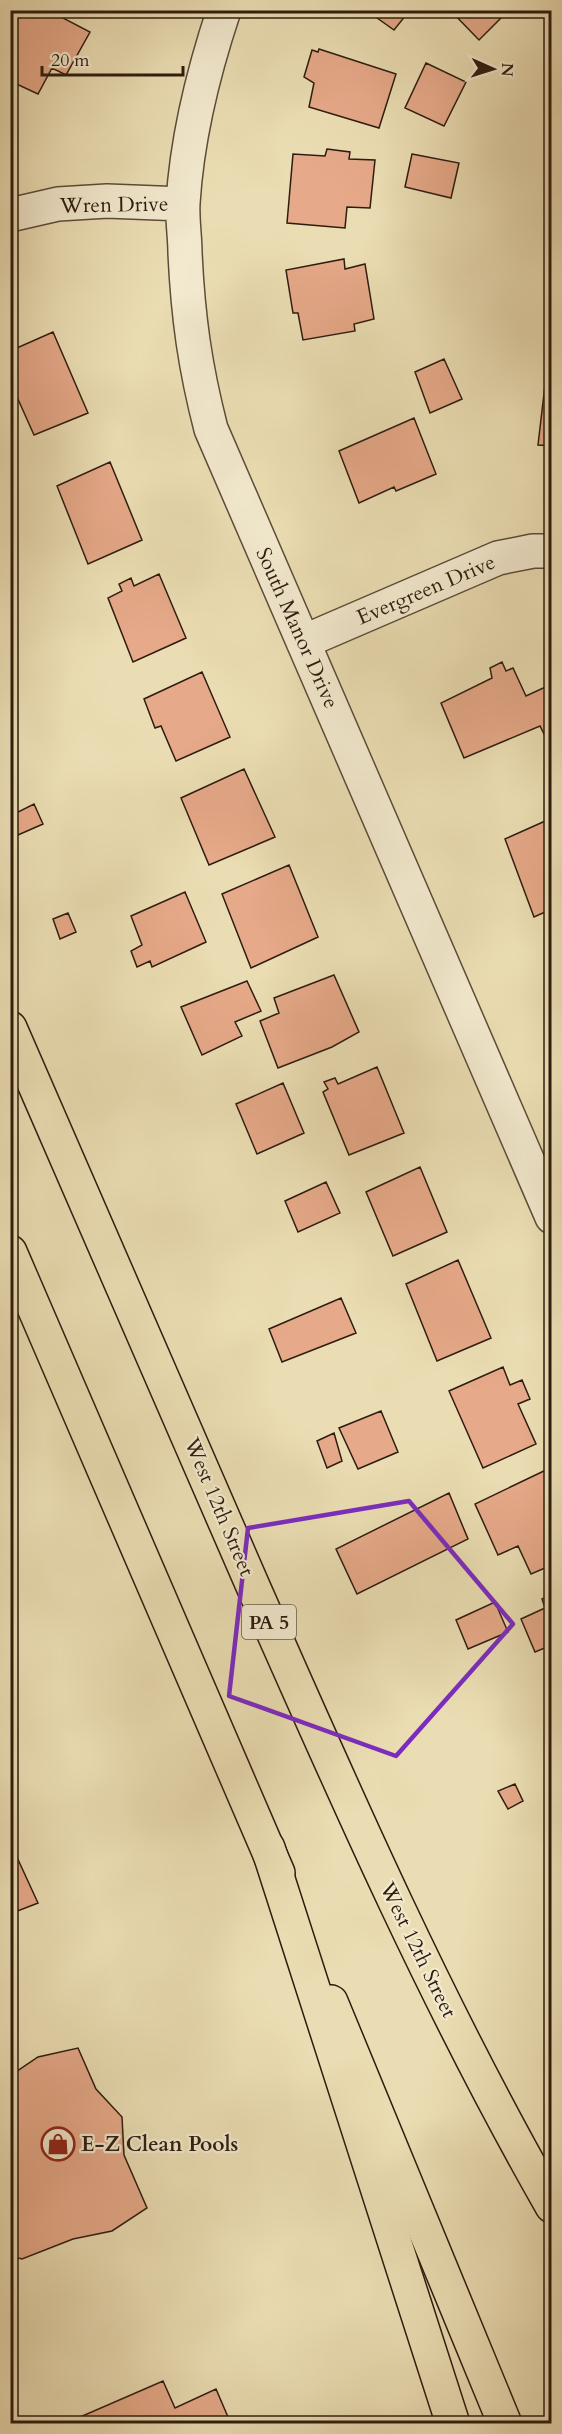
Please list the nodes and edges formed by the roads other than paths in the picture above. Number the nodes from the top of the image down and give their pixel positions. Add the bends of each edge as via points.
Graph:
1 (224, 10) edge
2 (183, 204) junction
3 (10, 215) edge
4 (552, 551) edge
5 (303, 642) junction
6 (10, 1028) edge
7 (552, 1217) edge
8 (10, 1252) edge
9 (268, 1848) junction
10 (552, 2206) edge
11 (453, 2424) edge
12 (505, 2424) edge

1 - 2 street, South Manor Drive via 207,61 190,138
2 - 3 street, Wren Drive via 68,203
2 - 5 street, South Manor Drive via 189,321 211,429
4 - 5 street, Evergreen Drive via 498,558
5 - 7 street, South Manor Drive
6 - 10 main road, West 12th Street / PA 5 via 352,1813 424,1966 501,2117
8 - 9 main road
9 - 11 main road
9 - 12 main road

